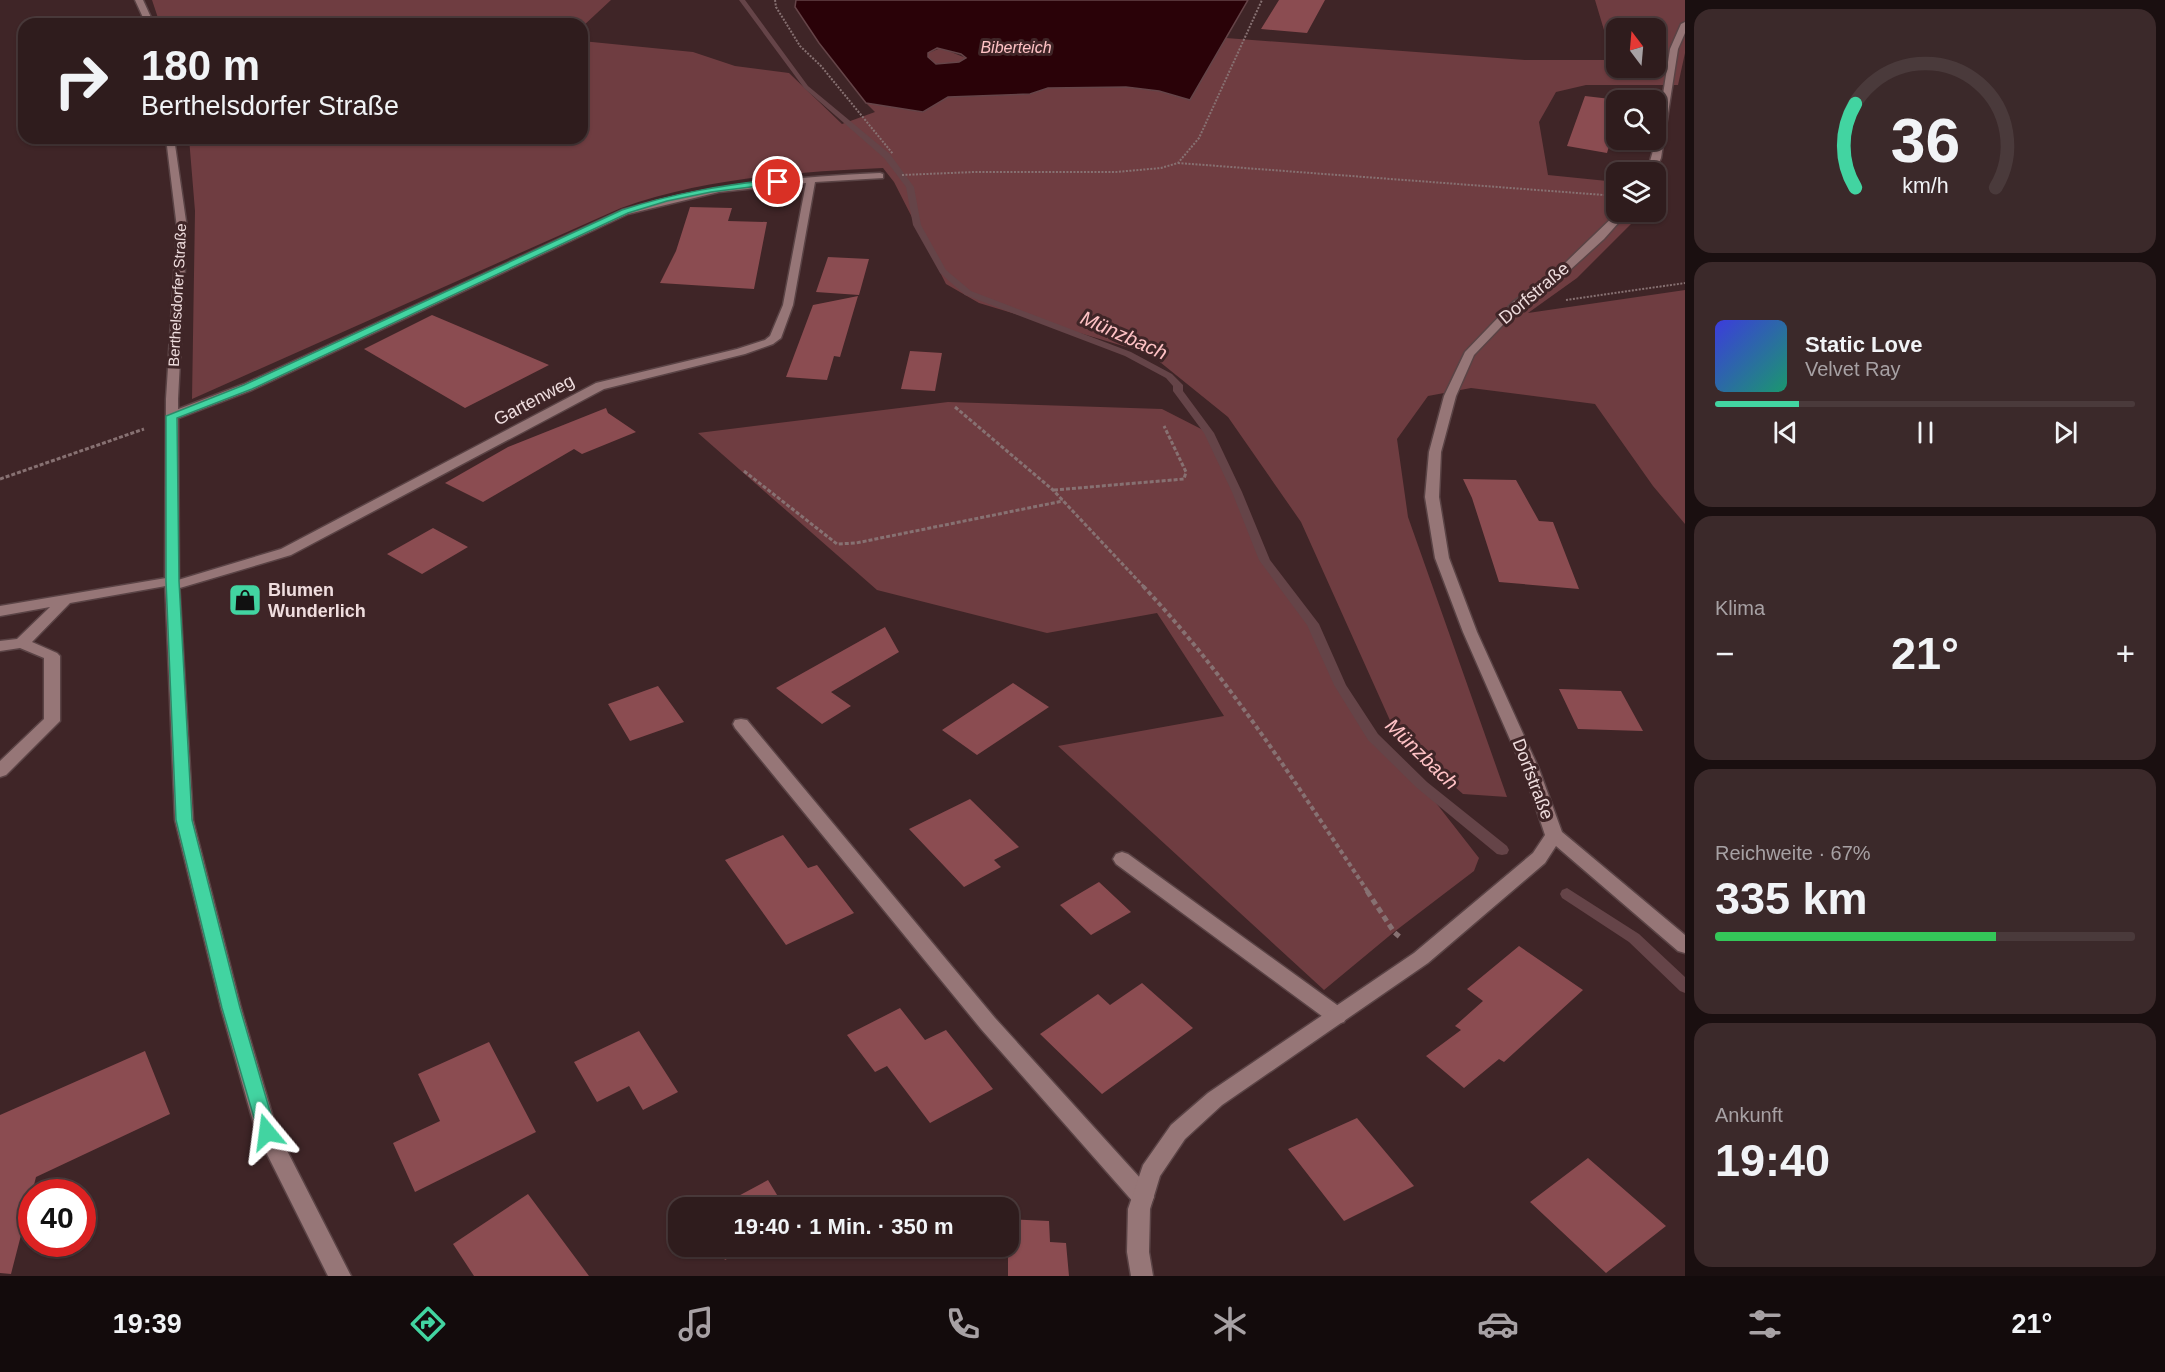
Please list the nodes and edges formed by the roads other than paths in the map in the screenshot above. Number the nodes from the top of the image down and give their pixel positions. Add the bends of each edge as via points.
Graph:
1 (139, 0) edge
2 (147, 18) edge
3 (1685, 24) edge
4 (171, 144) edge
5 (1654, 162) edge
6 (880, 176) dead end
7 (812, 180) junction
8 (1614, 222) edge
9 (172, 416) junction
10 (172, 584) junction
11 (65, 600) junction
12 (0, 611) edge
13 (22, 643) junction
14 (0, 646) edge
15 (741, 724) dead end
16 (0, 771) edge
17 (1554, 835) junction
18 (1122, 859) dead end
19 (1685, 946) edge
20 (1337, 1016) junction
21 (1143, 1197) junction
22 (340, 1276) edge
23 (1142, 1276) edge

1 - 2 street
3 - 5 street via 1674,49
4 - 9 street, Berthelsdorfer Straße via 182,228
6 - 7 street
7 - 9 street via 711,189 625,212 248,387
7 - 10 street, Gartenweg via 788,305 775,338 769,342 600,386 286,552
8 - 17 street, Dorfstraße via 1567,267 1517,304 1469,354 1457,377 1435,452 1432,497 1442,558 1470,633 1531,769
9 - 10 street, Berthelsdorfer Straße
10 - 11 street, Gartenweg
10 - 22 street, Berthelsdorfer Straße via 184,820 267,1132
11 - 12 street, Gartenweg
11 - 13 street
13 - 14 street
13 - 16 street via 52,656 52,721
15 - 21 street via 1013,1053
17 - 19 street
17 - 20 street, Dorfstraße via 1539,858 1421,958
18 - 20 street
20 - 21 street, Dorfstraße via 1215,1099 1178,1132 1151,1172
21 - 23 street, Dorfstraße via 1138,1252

